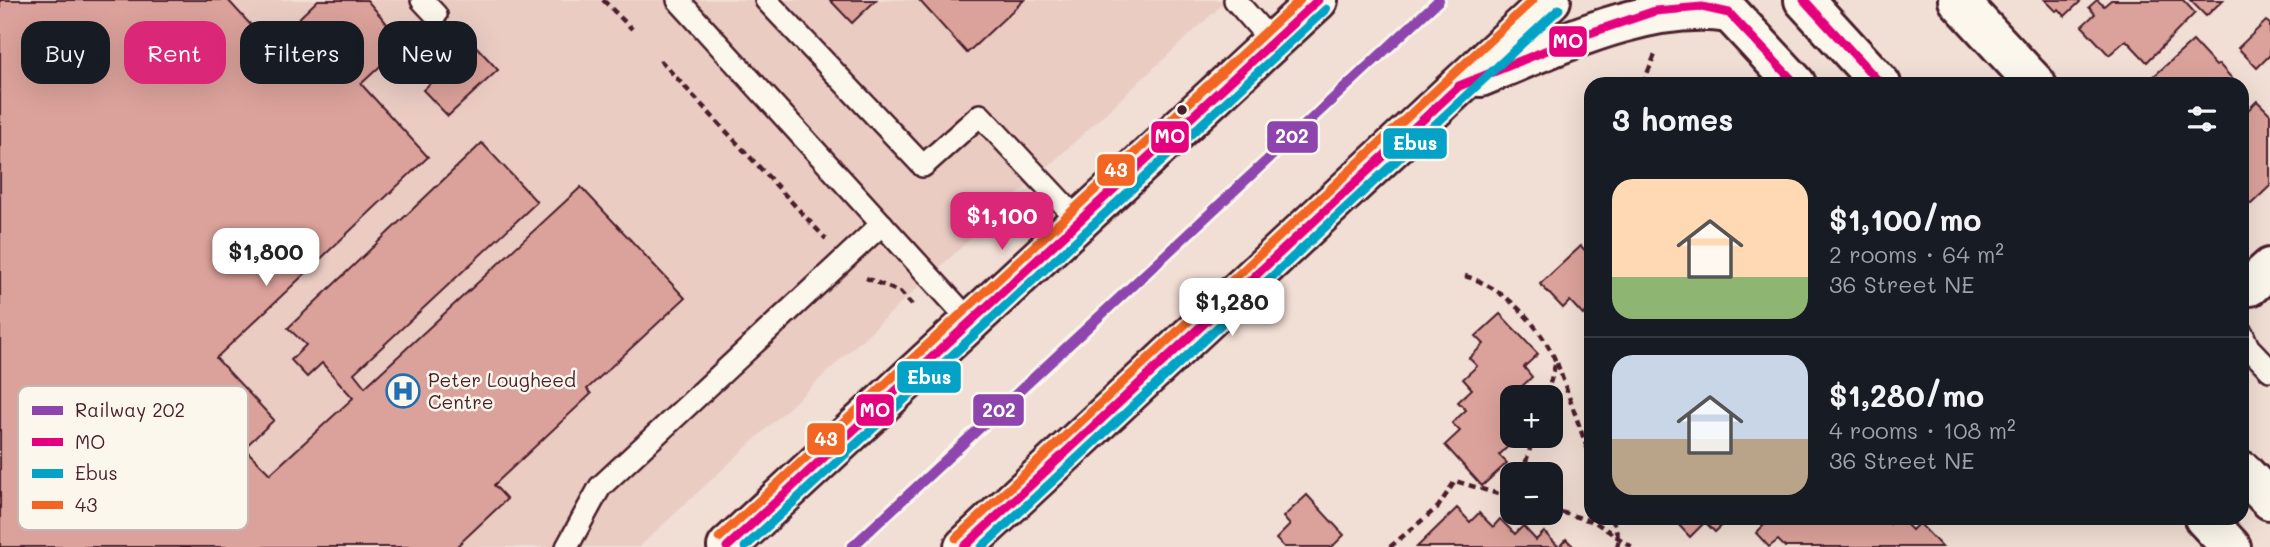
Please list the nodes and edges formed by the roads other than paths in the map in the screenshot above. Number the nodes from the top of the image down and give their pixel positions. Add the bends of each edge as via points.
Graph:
1 (678, 0) edge
2 (766, 0) edge
3 (1235, 0) edge
4 (1318, 0) edge
5 (1551, 0) edge
6 (1804, 0) edge
7 (1822, 0) edge
8 (1958, 0) edge
9 (1723, 6) edge
10 (1840, 39) junction
11 (1272, 42) junction
12 (1789, 77) edge
13 (1875, 77) edge
14 (2030, 77) edge
15 (1459, 86) junction
16 (1079, 221) junction
17 (882, 224) junction
18 (2270, 268) edge
19 (2249, 286) edge
20 (971, 322) junction
21 (2249, 348) edge
22 (2270, 370) edge
23 (2249, 478) edge
24 (2270, 500) edge
25 (2211, 525) edge
26 (567, 547) edge
27 (727, 547) edge
28 (964, 547) edge
29 (2231, 547) edge

1 - 17 lane
2 - 16 lane via 923,166 980,115
3 - 11 lane
4 - 11 main road
5 - 15 main road
6 - 10 main road
7 - 10 main road
8 - 14 main road
9 - 12 main road
9 - 15 main road via 1655,11
10 - 13 main road
11 - 16 main road
15 - 28 main road
16 - 20 main road
17 - 20 lane
17 - 26 lane via 600,487
18 - 19 main road
20 - 27 main road
21 - 22 lane
23 - 24 main road
25 - 29 main road

